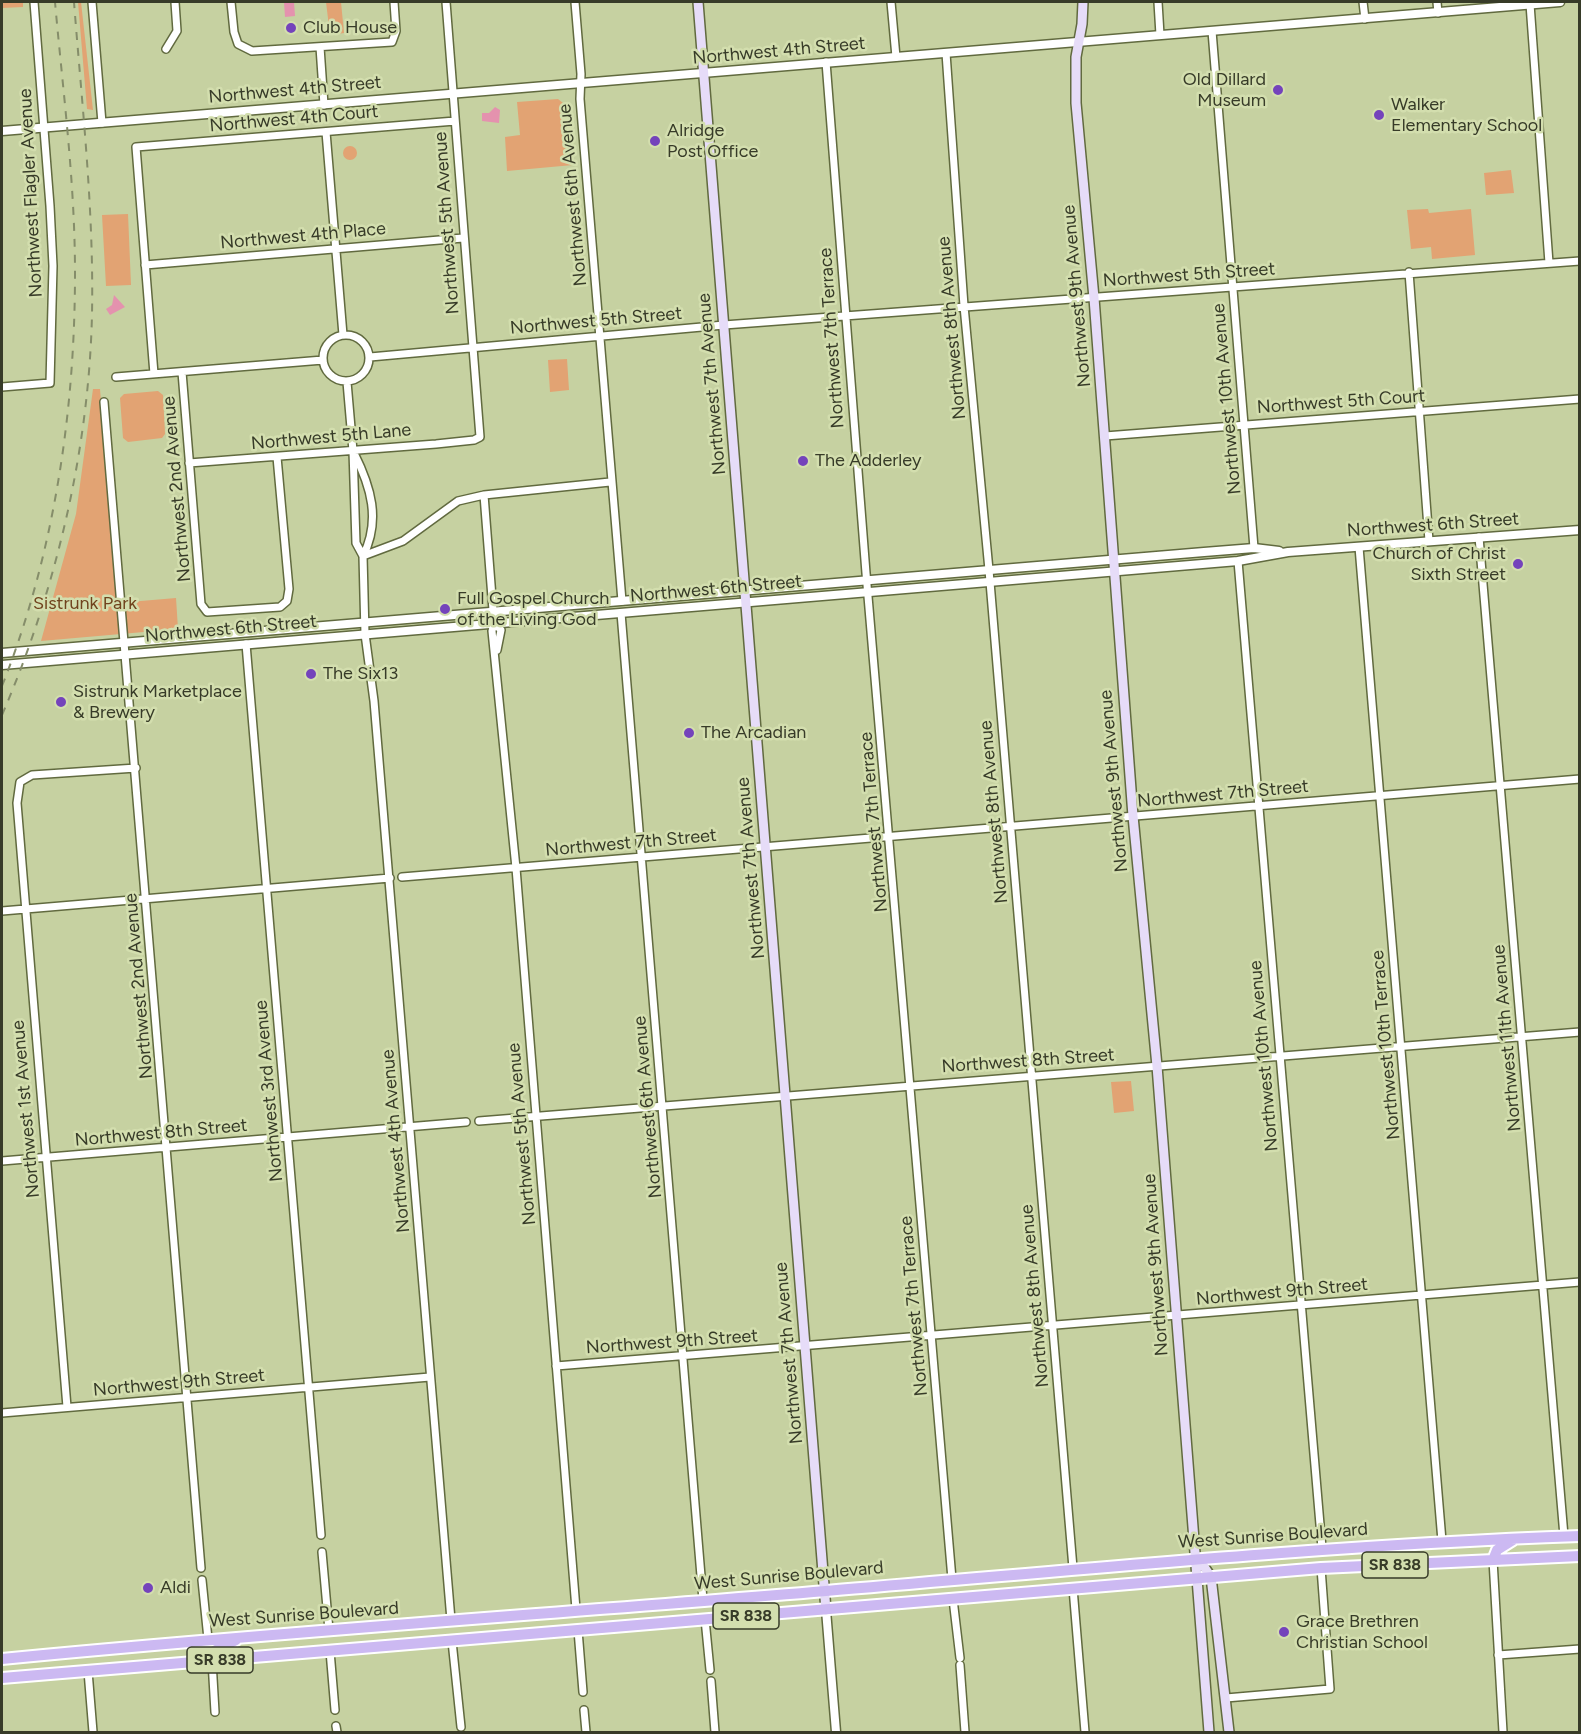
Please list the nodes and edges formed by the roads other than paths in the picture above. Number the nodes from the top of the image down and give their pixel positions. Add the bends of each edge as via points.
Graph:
1 (34, 2) edge
2 (92, 2) edge
3 (175, 2) edge
4 (231, 2) edge
5 (394, 2) edge
6 (446, 2) edge
7 (575, 2) edge
8 (698, 2) edge
9 (891, 2) edge
10 (1083, 2) edge
11 (1158, 2) edge
12 (1363, 2) edge
13 (1437, 2) edge
14 (1560, 2) edge
15 (1530, 4) junction
16 (1438, 13) junction
17 (1365, 20) junction
18 (1212, 31) junction
19 (1160, 35) junction
20 (1078, 42) junction
21 (321, 47) junction
22 (166, 49) dead end
23 (946, 52) junction
24 (896, 57) junction
25 (826, 62) junction
26 (704, 73) junction
27 (581, 83) junction
28 (453, 94) junction
29 (324, 105) junction
30 (454, 121) junction
31 (102, 123) junction
32 (44, 127) junction
33 (2, 131) edge
34 (326, 132) junction
35 (136, 147) joint
36 (463, 238) junction
37 (336, 247) junction
38 (1580, 261) edge
39 (1549, 263) junction
40 (145, 265) junction
41 (1409, 272) junction
42 (1233, 288) junction
43 (1094, 298) junction
44 (964, 306) junction
45 (846, 316) junction
46 (724, 325) junction
47 (343, 335) junction
48 (600, 335) junction
49 (472, 348) junction
50 (370, 357) junction
51 (323, 360) junction
52 (182, 372) junction
53 (154, 374) junction
54 (116, 377) dead end
55 (347, 382) junction
56 (2, 387) edge
57 (1580, 399) edge
58 (104, 402) dead end
59 (1419, 411) junction
60 (1243, 425) junction
61 (1105, 436) junction
62 (474, 440) joint
63 (353, 451) junction
64 (277, 457) junction
65 (189, 464) junction
66 (610, 482) junction
67 (484, 495) junction
68 (1580, 530) edge
69 (1479, 537) junction
70 (1429, 541) junction
71 (1359, 547) junction
72 (1254, 548) junction
73 (1288, 552) junction
74 (363, 556) junction
75 (1113, 560) junction
76 (1238, 561) junction
77 (989, 570) junction
78 (1113, 570) junction
79 (867, 580) junction
80 (990, 583) junction
81 (745, 591) junction
82 (869, 592) junction
83 (622, 601) junction
84 (746, 603) junction
85 (201, 604) joint
86 (493, 611) junction
87 (621, 613) junction
88 (364, 623) junction
89 (494, 623) junction
90 (377, 633) junction
91 (365, 634) junction
92 (125, 642) junction
93 (246, 644) junction
94 (2, 653) edge
95 (126, 654) junction
96 (370, 660) junction
97 (2, 665) edge
98 (136, 768) junction
99 (1580, 779) edge
100 (1501, 786) junction
101 (1380, 796) junction
102 (1260, 806) junction
103 (1133, 816) junction
104 (1011, 827) junction
105 (890, 836) junction
106 (766, 847) junction
107 (643, 858) junction
108 (516, 868) junction
109 (402, 877) dead end
110 (390, 878) junction
111 (267, 888) junction
112 (147, 898) junction
113 (25, 909) junction
114 (2, 910) edge
115 (1580, 1032) edge
116 (1522, 1036) junction
117 (1402, 1046) junction
118 (1280, 1056) junction
119 (1158, 1066) junction
120 (1031, 1076) junction
121 (912, 1085) junction
122 (785, 1095) junction
123 (663, 1105) junction
124 (535, 1116) junction
125 (479, 1121) dead end
126 (466, 1122) dead end
127 (410, 1128) junction
128 (289, 1137) junction
129 (167, 1147) junction
130 (45, 1157) junction
131 (2, 1161) edge
132 (1580, 1282) edge
133 (1542, 1285) junction
134 (1422, 1296) junction
135 (1302, 1305) junction
136 (1176, 1315) junction
137 (1053, 1326) junction
138 (932, 1336) junction
139 (805, 1347) junction
140 (684, 1356) junction
141 (556, 1366) junction
142 (430, 1377) junction
143 (309, 1388) junction
144 (187, 1398) junction
145 (67, 1407) junction
146 (2, 1413) edge
147 (321, 1535) dead end
148 (1564, 1536) junction
149 (1580, 1536) edge
150 (1519, 1538) junction
151 (1442, 1541) junction
152 (1322, 1548) junction
153 (322, 1552) dead end
154 (1580, 1556) edge
155 (1197, 1558) junction
156 (1493, 1560) junction
157 (201, 1568) dead end
158 (1073, 1568) junction
159 (1321, 1568) junction
160 (1211, 1577) junction
161 (1197, 1578) junction
162 (952, 1579) junction
163 (202, 1580) dead end
164 (1073, 1588) junction
165 (825, 1591) junction
166 (953, 1599) junction
167 (704, 1600) junction
168 (576, 1609) junction
169 (826, 1610) junction
170 (705, 1619) junction
171 (451, 1620) junction
172 (329, 1630) junction
173 (578, 1630) junction
174 (554, 1632) junction
175 (241, 1637) junction
176 (207, 1639) junction
177 (452, 1641) junction
178 (1580, 1649) edge
179 (330, 1651) junction
180 (1498, 1655) junction
181 (2, 1659) edge
182 (212, 1660) junction
183 (710, 1670) dead end
184 (88, 1671) junction
185 (2, 1678) edge
186 (711, 1681) dead end
187 (583, 1692) dead end
188 (1226, 1698) junction
189 (335, 1710) dead end
190 (584, 1710) dead end
191 (215, 1712) dead end
192 (460, 1727) dead end
193 (93, 1732) edge
194 (586, 1732) edge
195 (715, 1732) edge
196 (836, 1732) edge
197 (965, 1732) edge
198 (1085, 1732) edge
199 (1209, 1732) edge
200 (1229, 1732) edge
201 (1503, 1732) edge

1 - 32 street, Northwest Flagler Avenue
2 - 31 street
3 - 22 street via 177,31
4 - 21 street via 238,44 252,51
5 - 21 street via 396,31 392,42
6 - 28 street, Northwest 5th Avenue
7 - 27 street, Northwest 6th Avenue
8 - 26 main road, Northwest 7th Avenue
9 - 24 street
10 - 20 main road, Northwest 9th Avenue
11 - 19 street
12 - 17 street
13 - 16 street
14 - 15 street, Northwest 4th Street
15 - 16 street, Northwest 4th Street
15 - 39 street
16 - 17 street, Northwest 4th Street
17 - 18 street, Northwest 4th Street
18 - 19 street, Northwest 4th Street
18 - 42 street, Northwest 10th Avenue
19 - 20 street, Northwest 4th Street
20 - 23 street, Northwest 4th Street
20 - 43 main road, Northwest 9th Avenue via 1076,103
21 - 29 street
23 - 24 street, Northwest 4th Street
23 - 44 street, Northwest 8th Avenue
24 - 25 street, Northwest 4th Street
25 - 26 street, Northwest 4th Street
25 - 45 street, Northwest 7th Terrace
26 - 27 street, Northwest 4th Street
26 - 46 main road, Northwest 7th Avenue
27 - 28 street, Northwest 4th Street
27 - 48 street, Northwest 6th Avenue
28 - 29 street, Northwest 4th Street
28 - 30 street, Northwest 5th Avenue
29 - 31 street, Northwest 4th Street
30 - 34 street, Northwest 4th Court
30 - 36 street, Northwest 5th Avenue
31 - 32 street, Northwest 4th Street
32 - 33 street, Northwest 4th Street
32 - 56 street, Northwest Flagler Avenue via 53,266 50,383
34 - 35 street, Northwest 4th Court
34 - 37 street
35 - 40 street, Northwest 2nd Avenue
36 - 37 street, Northwest 4th Place
36 - 49 street, Northwest 5th Avenue
37 - 40 street, Northwest 4th Place
37 - 47 street
38 - 39 street, Northwest 5th Street
39 - 41 street, Northwest 5th Street
40 - 53 street, Northwest 2nd Avenue
41 - 42 street, Northwest 5th Street
41 - 59 street
42 - 43 street, Northwest 5th Street
42 - 60 street, Northwest 10th Avenue
43 - 44 street, Northwest 5th Street
43 - 61 main road, Northwest 9th Avenue
44 - 45 street, Northwest 5th Street
44 - 77 street, Northwest 8th Avenue
45 - 46 street, Northwest 5th Street
45 - 79 street, Northwest 7th Terrace
46 - 48 street, Northwest 5th Street
46 - 81 main road, Northwest 7th Avenue
47 - 50 street via 362,340
47 - 51 street via 330,341
48 - 49 street, Northwest 5th Street
48 - 66 street, Northwest 6th Avenue
49 - 50 street, Northwest 5th Street
49 - 62 street, Northwest 5th Avenue via 480,437
50 - 55 street via 362,376
51 - 52 street
51 - 55 street via 329,374
52 - 53 street
52 - 65 street, Northwest 2nd Avenue
53 - 54 street
55 - 63 street, Northwest 4th Avenue
57 - 59 street, Northwest 5th Court
58 - 92 street, Northwest 2nd Avenue
59 - 60 street, Northwest 5th Court
59 - 70 street
60 - 61 street, Northwest 5th Court
60 - 72 street, Northwest 10th Avenue
61 - 75 main road, Northwest 9th Avenue
62 - 63 street, Northwest 5th Lane
63 - 64 street, Northwest 5th Lane
63 - 74 street, Northwest 4th Avenue via 356,543
63 - 74 street, Northwest 4th Avenue via 368,483 374,513
64 - 65 street, Northwest 5th Lane
64 - 85 street, Northwest 6th Street via 287,601 280,607 218,612 207,612
65 - 85 street, Northwest 2nd Avenue
66 - 67 street
66 - 83 street, Northwest 6th Avenue
67 - 74 street via 458,501 403,541
67 - 86 street, Northwest 5th Avenue
68 - 69 street, Northwest 6th Street
69 - 70 street, Northwest 6th Street
69 - 100 street, Northwest 11th Avenue
70 - 71 street, Northwest 6th Street
71 - 73 street, Northwest 6th Street
71 - 101 street, Northwest 10th Terrace
72 - 73 street, Northwest 6th Street
72 - 75 street, Northwest 6th Street
73 - 76 street, Northwest 6th Street
74 - 88 street, Northwest 4th Avenue
75 - 77 street, Northwest 6th Street
75 - 78 main road, Northwest 9th Avenue
76 - 78 street, Northwest 6th Street
76 - 102 street, Northwest 10th Avenue
77 - 79 street, Northwest 6th Street
77 - 80 street, Northwest 8th Avenue
78 - 80 street, Northwest 6th Street
78 - 103 main road, Northwest 9th Avenue
79 - 81 street, Northwest 6th Street
79 - 82 street, Northwest 7th Terrace
80 - 82 street, Northwest 6th Street
80 - 104 street, Northwest 8th Avenue
81 - 83 street, Northwest 6th Street
81 - 84 main road, Northwest 7th Avenue
82 - 84 street, Northwest 6th Street
82 - 105 street, Northwest 7th Terrace
83 - 86 street, Northwest 6th Street
84 - 87 street, Northwest 6th Street
84 - 106 main road, Northwest 7th Avenue
86 - 88 street, Northwest 6th Street
86 - 89 street, Northwest 5th Avenue
87 - 89 street, Northwest 6th Street
87 - 107 street, Northwest 6th Avenue
88 - 91 street, Northwest 4th Avenue
88 - 92 street, Northwest 6th Street
89 - 90 street, Northwest 6th Street
89 - 108 street, Northwest 5th Avenue
90 - 91 street, Northwest 6th Street
90 - 96 street, Northwest 4th Avenue
91 - 93 street, Northwest 6th Street
91 - 96 street, Northwest 4th Avenue
92 - 94 street, Northwest 6th Street
92 - 95 street, Northwest 2nd Avenue
93 - 95 street, Northwest 6th Street
93 - 111 street, Northwest 3rd Avenue
95 - 97 street, Northwest 6th Street
95 - 98 street, Northwest 2nd Avenue
96 - 110 street, Northwest 4th Avenue
98 - 112 street, Northwest 2nd Avenue
98 - 113 street, Northwest 1st Avenue via 32,775 20,782 17,803
99 - 100 street, Northwest 7th Street
100 - 101 street, Northwest 7th Street
100 - 116 street, Northwest 11th Avenue
101 - 102 street, Northwest 7th Street
101 - 117 street, Northwest 10th Terrace
102 - 103 street, Northwest 7th Street
102 - 118 street, Northwest 10th Avenue
103 - 104 street, Northwest 7th Street
103 - 119 main road, Northwest 9th Avenue
104 - 105 street, Northwest 7th Street
104 - 120 street, Northwest 8th Avenue
105 - 106 street, Northwest 7th Street
105 - 121 street, Northwest 7th Terrace
106 - 107 street, Northwest 7th Street
106 - 122 main road, Northwest 7th Avenue
107 - 108 street, Northwest 7th Street
107 - 123 street, Northwest 6th Avenue
108 - 109 street, Northwest 7th Street
108 - 124 street, Northwest 5th Avenue
110 - 111 street
110 - 127 street, Northwest 4th Avenue
111 - 112 street
111 - 128 street, Northwest 3rd Avenue
112 - 113 street
112 - 129 street, Northwest 2nd Avenue
113 - 114 street
113 - 130 street, Northwest 1st Avenue
115 - 116 street, Northwest 8th Street
116 - 117 street, Northwest 8th Street
116 - 133 street, Northwest 11th Avenue
117 - 118 street, Northwest 8th Street
117 - 134 street, Northwest 10th Terrace
118 - 119 street, Northwest 8th Street
118 - 135 street, Northwest 10th Avenue
119 - 120 street, Northwest 8th Street
119 - 136 main road, Northwest 9th Avenue
120 - 121 street, Northwest 8th Street
120 - 137 street, Northwest 8th Avenue
121 - 122 street, Northwest 8th Street
121 - 138 street, Northwest 7th Terrace
122 - 123 street, Northwest 8th Street
122 - 139 main road, Northwest 7th Avenue
123 - 124 street, Northwest 8th Street
123 - 140 street, Northwest 6th Avenue
124 - 125 street, Northwest 8th Street
124 - 141 street, Northwest 5th Avenue
126 - 127 street, Northwest 8th Street
127 - 128 street, Northwest 8th Street
127 - 142 street, Northwest 4th Avenue
128 - 129 street, Northwest 8th Street
128 - 143 street, Northwest 3rd Avenue
129 - 130 street, Northwest 8th Street
129 - 144 street, Northwest 2nd Avenue
130 - 131 street, Northwest 8th Street
130 - 145 street, Northwest 1st Avenue
132 - 133 street, Northwest 9th Street
133 - 134 street, Northwest 9th Street
133 - 148 street, Northwest 11th Avenue
134 - 135 street, Northwest 9th Street
134 - 151 street, Northwest 10th Terrace
135 - 136 street, Northwest 9th Street
135 - 152 street, Northwest 10th Avenue
136 - 137 street, Northwest 9th Street
136 - 155 main road, Northwest 9th Avenue
137 - 138 street, Northwest 9th Street
137 - 158 street, Northwest 8th Avenue
138 - 139 street, Northwest 9th Street
138 - 162 street, Northwest 7th Terrace
139 - 140 street, Northwest 9th Street
139 - 165 main road, Northwest 7th Avenue
140 - 141 street, Northwest 9th Street
140 - 167 street, Northwest 6th Avenue
141 - 168 street, Northwest 5th Avenue
142 - 143 street, Northwest 9th Street
142 - 171 street, Northwest 4th Avenue
143 - 144 street, Northwest 9th Street
143 - 147 street, Northwest 3rd Avenue
144 - 145 street, Northwest 9th Street
144 - 157 street, Northwest 2nd Avenue
145 - 146 street, Northwest 9th Street
148 - 149 main road, West Sunrise Boulevard / SR 838
148 - 150 main road, West Sunrise Boulevard / SR 838
150 - 151 main road, West Sunrise Boulevard / SR 838
150 - 156 main road via 1497,1550
151 - 152 main road, West Sunrise Boulevard / SR 838
152 - 155 main road, West Sunrise Boulevard / SR 838
153 - 172 street
154 - 156 main road, West Sunrise Boulevard / SR 838
155 - 158 main road, West Sunrise Boulevard / SR 838
155 - 160 main road
155 - 161 main road, Northwest 9th Avenue
156 - 159 main road, West Sunrise Boulevard / SR 838
156 - 180 street
158 - 162 main road, West Sunrise Boulevard / SR 838
159 - 160 main road, West Sunrise Boulevard / SR 838
159 - 188 street via 1330,1689
160 - 161 main road, West Sunrise Boulevard / SR 838
160 - 188 main road
161 - 164 main road, West Sunrise Boulevard / SR 838
161 - 199 main road, Northwest 9th Avenue
162 - 165 main road, West Sunrise Boulevard / SR 838
163 - 176 street
164 - 166 main road, West Sunrise Boulevard / SR 838
164 - 198 street
165 - 167 main road, West Sunrise Boulevard / SR 838
165 - 169 main road, Northwest 7th Avenue
166 - 169 main road, West Sunrise Boulevard / SR 838
166 - 197 street
167 - 168 main road, West Sunrise Boulevard / SR 838
168 - 171 main road, West Sunrise Boulevard / SR 838
168 - 174 main road via 574,1619
169 - 170 main road, West Sunrise Boulevard / SR 838
169 - 196 street, Northwest 7th Avenue
170 - 173 main road, West Sunrise Boulevard / SR 838
170 - 183 street
171 - 172 main road, West Sunrise Boulevard / SR 838
172 - 175 main road, West Sunrise Boulevard / SR 838
173 - 174 main road, West Sunrise Boulevard / SR 838
173 - 187 street
174 - 177 main road, West Sunrise Boulevard / SR 838
175 - 176 main road, West Sunrise Boulevard / SR 838
175 - 182 main road via 214,1652
176 - 181 main road, West Sunrise Boulevard / SR 838
177 - 179 main road, West Sunrise Boulevard / SR 838
177 - 192 street
178 - 180 street
179 - 182 main road, West Sunrise Boulevard / SR 838
179 - 189 street
180 - 201 street
182 - 184 main road, West Sunrise Boulevard / SR 838
182 - 191 street
184 - 185 main road, West Sunrise Boulevard / SR 838
184 - 193 street
186 - 195 street
188 - 200 main road
190 - 194 street

